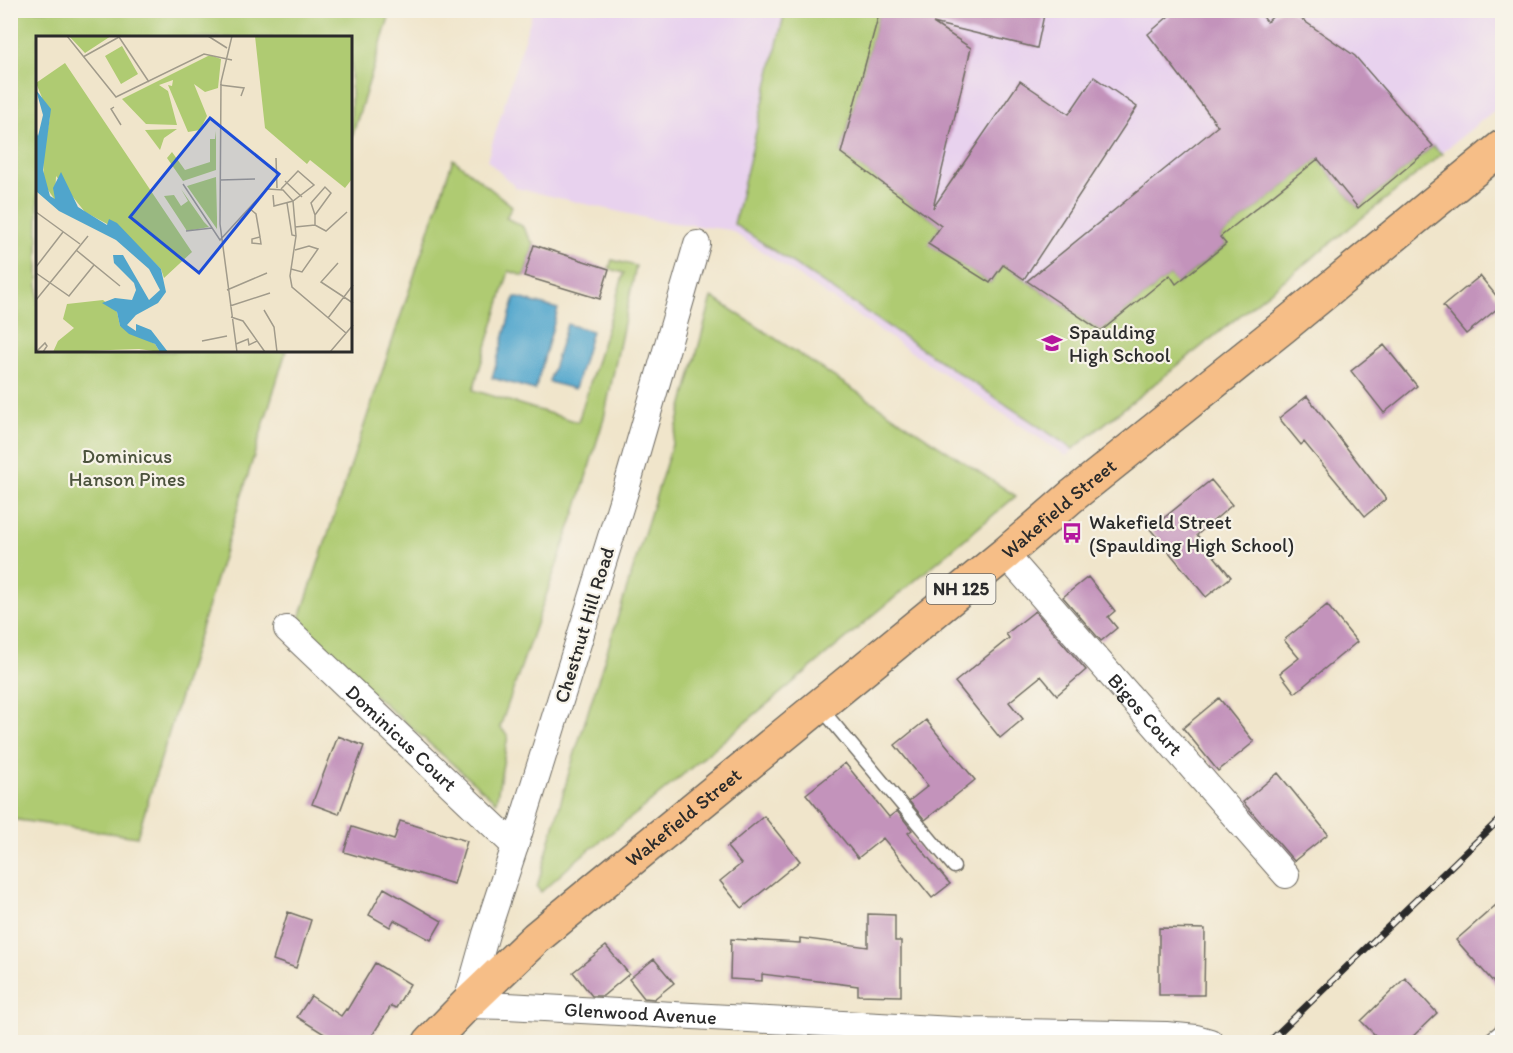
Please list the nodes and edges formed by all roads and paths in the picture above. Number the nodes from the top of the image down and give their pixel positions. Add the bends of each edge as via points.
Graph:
1 (1503, 147) edge
2 (697, 244) dead end
3 (1005, 554) junction
4 (287, 629) dead end
5 (819, 705) junction
6 (515, 846) junction
7 (954, 867) dead end
8 (1286, 875) dead end
9 (466, 1005) junction
10 (1503, 1030) edge
11 (972, 1037) edge
12 (430, 1042) edge
13 (1209, 1042) edge
14 (1487, 1042) edge

1 - 3 main road, Wakefield Street / NH 125
2 - 6 street, Chestnut Hill Road
3 - 5 main road, Wakefield Street / NH 125
3 - 8 street, Bigos Court
4 - 6 street, Dominicus Court
5 - 7 lane
5 - 9 main road, Wakefield Street / NH 125 via 536,938
6 - 9 street, Chestnut Hill Road
9 - 11 street, Glenwood Avenue
9 - 12 main road, Wakefield Street / NH 125
10 - 14 lane
11 - 13 street, Glenwood Avenue via 1166,1035

